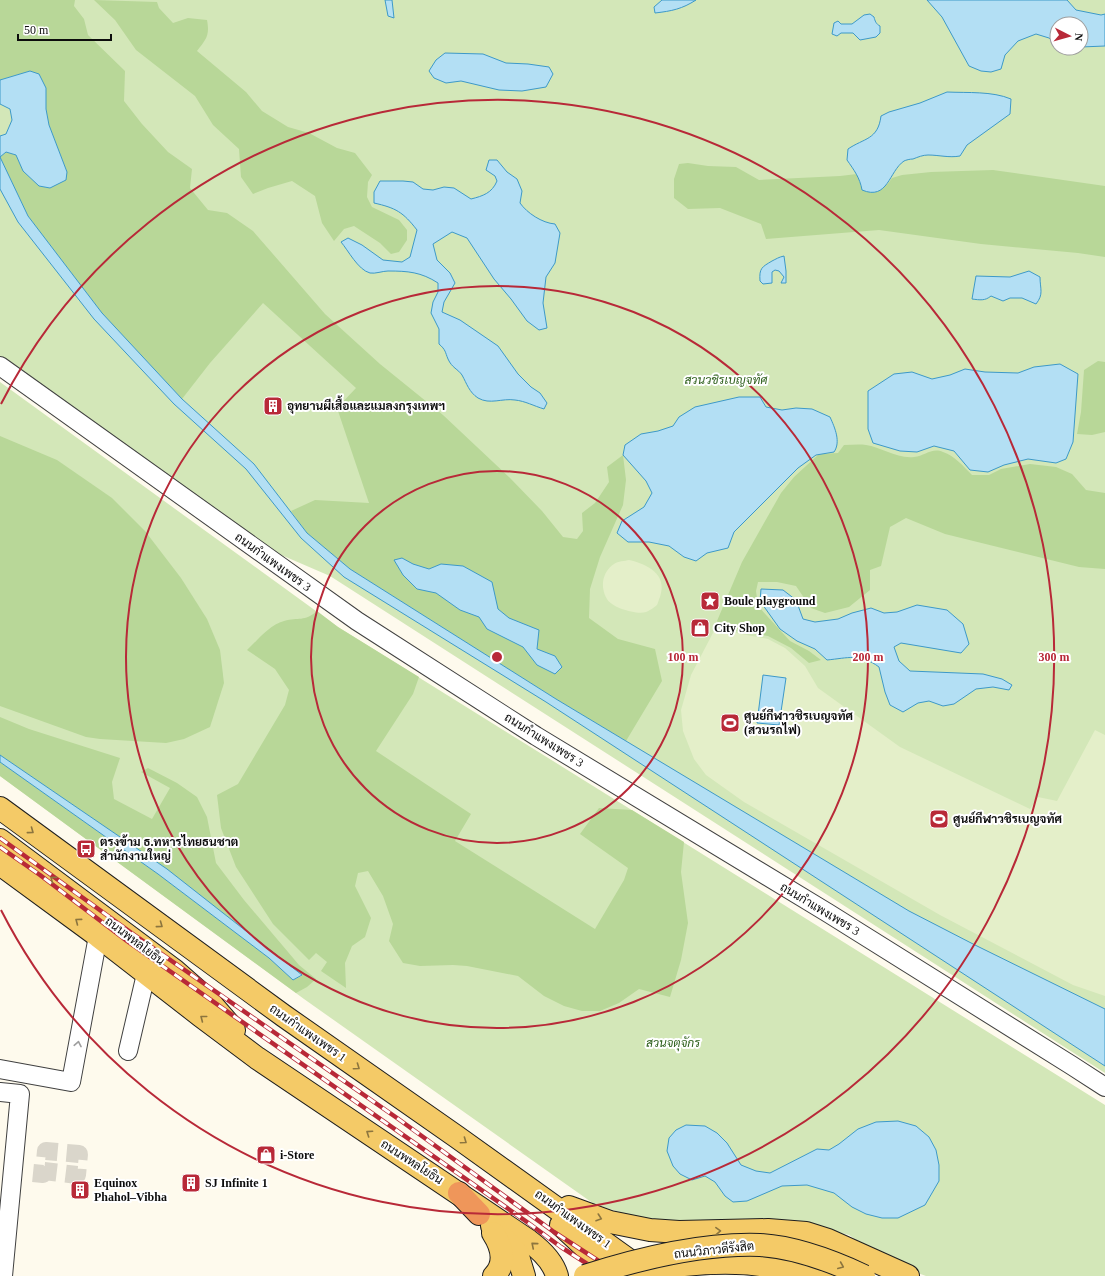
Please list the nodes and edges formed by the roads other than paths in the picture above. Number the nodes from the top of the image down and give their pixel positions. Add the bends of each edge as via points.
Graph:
1 (0, 366) edge
2 (0, 808) edge
3 (0, 840) edge
4 (0, 864) edge
5 (98, 936) junction
6 (146, 974) junction
7 (128, 1051) dead end
8 (256, 1058) junction
9 (0, 1069) edge
10 (1105, 1088) edge
11 (0, 1092) edge
12 (459, 1193) junction
13 (536, 1193) junction
14 (479, 1214) junction
15 (768, 1230) junction
16 (679, 1232) junction
17 (613, 1270) edge
18 (648, 1273) edge
19 (557, 1275) edge
20 (2, 1276) edge
21 (494, 1276) edge
22 (524, 1276) edge
23 (585, 1276) edge
24 (809, 1276) edge
25 (829, 1276) edge
26 (864, 1276) edge
27 (908, 1276) edge

1 - 10 street, ถนนกำแพงเพชร 3 via 357,621 536,736 828,913
2 -> 13 main road, ถนนกำแพงเพชร 1 via 284,1016
8 -> 3 main road, ถนนพหลโยธิน via 215,1008 174,970
5 -> 4 main road, ถนนพหลโยธิน
5 - 6 main road, ถนนพหลโยธิน
9 -> 5 street via 71,1082
6 - 7 street
8 -> 6 main road, ถนนพหลโยธิน
12 -> 8 main road, ถนนพหลโยธิน
11 - 20 street via 20,1094
12 - 14 highway
19 -> 12 main road, ถนนพหลโยธิน via 546,1256 529,1241
13 -> 16 main road via 610,1222 650,1230
13 - 17 main road, ถนนกำแพงเพชร 1
14 - 21 main road via 500,1246 502,1259
14 - 22 main road via 517,1254
16 -> 15 main road
15 - 25 main road via 752,1242 752,1251 757,1256 797,1264
15 - 27 main road via 806,1234 828,1240
16 - 17 main road via 652,1239
17 - 18 main road, ถนนกำแพงเพชร 1
18 - 24 main road via 678,1266 736,1263 777,1268
23 -> 26 main road, ถนนวิภาวดีรังสิต, bridge via 676,1252 736,1245 762,1245 802,1253

